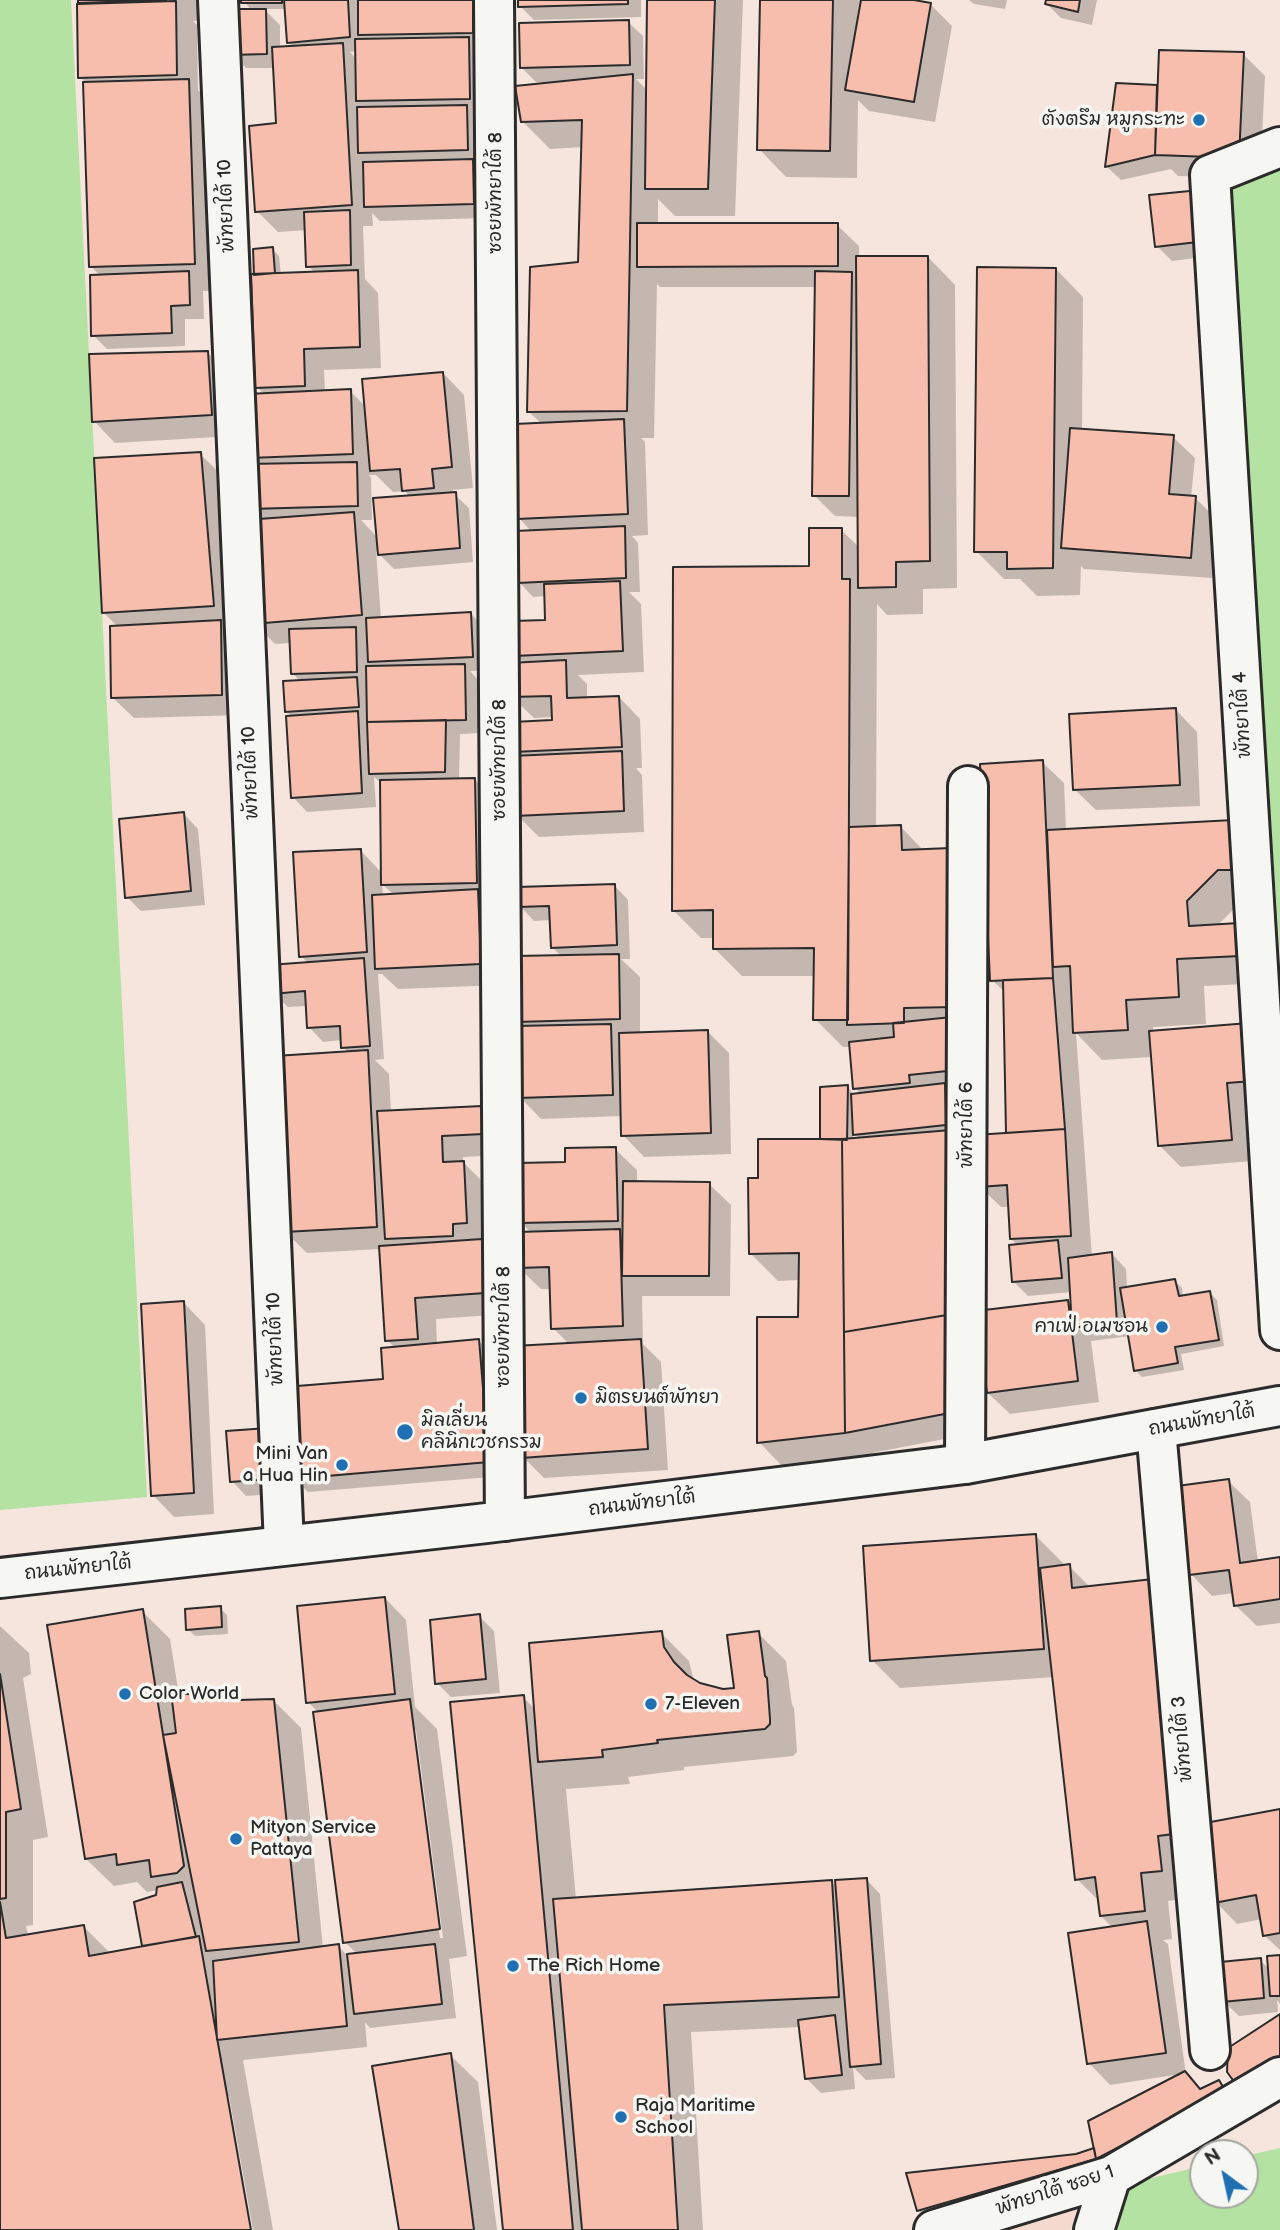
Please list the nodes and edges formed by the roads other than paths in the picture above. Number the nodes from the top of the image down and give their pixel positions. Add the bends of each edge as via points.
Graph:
1 (218, 0) edge
2 (494, 0) edge
3 (1280, 147) edge
4 (968, 786) dead end
5 (1280, 1330) edge
6 (1280, 1406) edge
7 (1156, 1429) junction
8 (965, 1464) junction
9 (505, 1521) junction
10 (284, 1545) junction
11 (0, 1578) edge
12 (1210, 2050) dead end
13 (1280, 2077) edge
14 (1111, 2176) junction
15 (934, 2230) edge
16 (1094, 2230) edge

1 - 10 street, พัทยาใต้ 10
2 - 9 street, ซอยพัทยาใต้ 8
3 - 5 street, พัทยาใต้ 4 via 1210,174
4 - 8 street, พัทยาใต้ 6
6 - 7 street, ถนนพัทยาใต้
7 - 8 street, ถนนพัทยาใต้
7 - 12 street, พัทยาใต้ 3
8 - 9 street, ถนนพัทยาใต้
9 - 10 street, ถนนพัทยาใต้
10 - 11 street, ถนนพัทยาใต้
13 - 14 street, พัทยาใต้ ซอย 1
14 - 15 street, พัทยาใต้ ซอย 1
14 - 16 street

